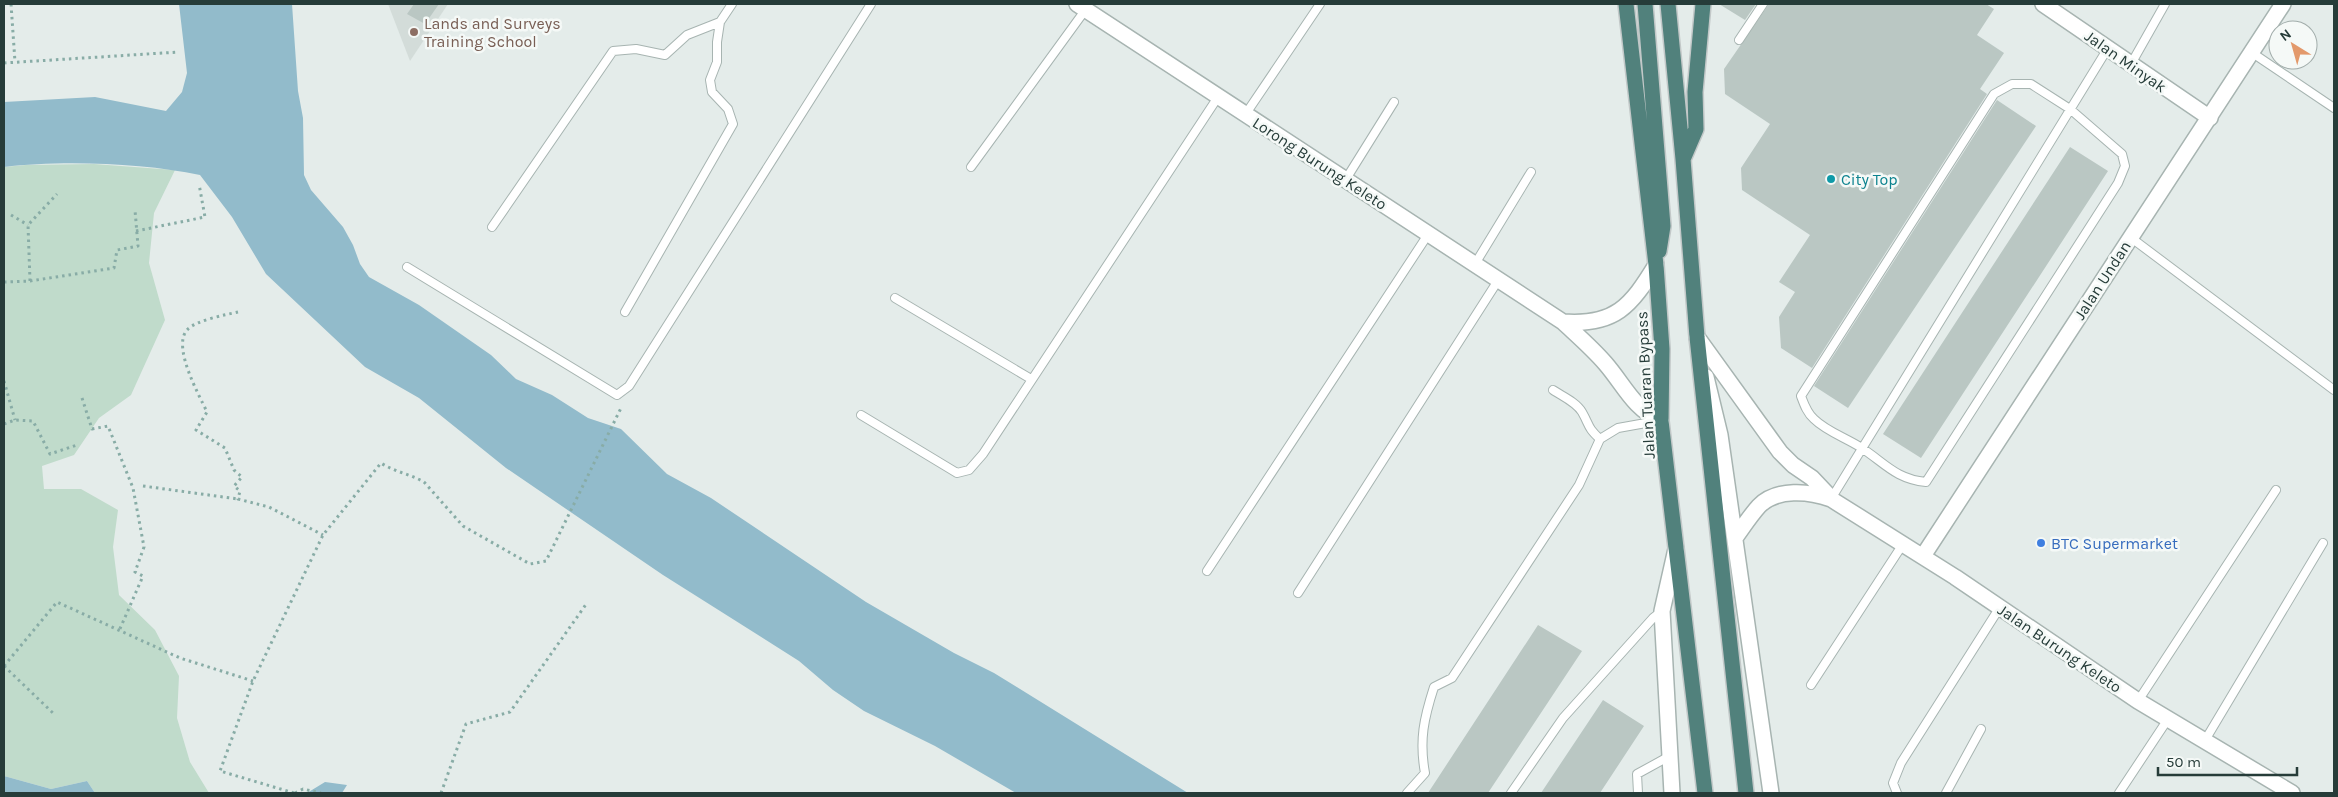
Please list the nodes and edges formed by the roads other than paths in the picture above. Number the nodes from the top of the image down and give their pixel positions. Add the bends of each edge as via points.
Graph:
1 (732, 4) edge
2 (871, 4) edge
3 (1320, 4) edge
4 (1626, 4) edge
5 (1645, 4) edge
6 (1668, 4) edge
7 (1703, 4) edge
8 (1762, 4) edge
9 (2042, 4) edge
10 (2165, 4) edge
11 (2283, 4) edge
12 (1081, 6) edge
13 (720, 22) junction
14 (1739, 40) dead end
15 (2108, 48) junction
16 (2251, 52) junction
17 (2131, 64) junction
18 (1218, 97) junction
19 (1394, 102) dead end
20 (2334, 108) edge
21 (2070, 109) junction
22 (1245, 115) junction
23 (2210, 118) junction
24 (1683, 159) junction
25 (972, 167) dead end
26 (1531, 172) dead end
27 (1346, 179) junction
28 (492, 227) dead end
29 (1428, 232) junction
30 (2130, 237) junction
31 (1475, 264) junction
32 (1656, 265) junction
33 (407, 266) dead end
34 (1499, 279) junction
35 (895, 298) dead end
36 (624, 312) dead end
37 (1563, 322) junction
38 (1697, 337) junction
39 (1031, 379) junction
40 (1553, 390) dead end
41 (2334, 390) edge
42 (861, 415) dead end
43 (1661, 421) junction
44 (1600, 439) junction
45 (1862, 448) junction
46 (2276, 490) dead end
47 (1831, 499) junction
48 (1735, 538) junction
49 (2324, 543) dead end
50 (1903, 544) junction
51 (1676, 547) junction
52 (1923, 556) junction
53 (1207, 571) dead end
54 (1298, 593) dead end
55 (2000, 608) junction
56 (1662, 611) junction
57 (1811, 685) dead end
58 (2138, 700) junction
59 (2168, 719) junction
60 (1981, 728) dead end
61 (2204, 742) junction
62 (1668, 757) junction
63 (2287, 792) edge
64 (1407, 793) edge
65 (1511, 793) edge
66 (1638, 793) edge
67 (1672, 793) edge
68 (1705, 793) edge
69 (1746, 793) edge
70 (1771, 793) edge
71 (1897, 793) edge
72 (1946, 793) edge
73 (2119, 793) edge

1 - 13 lane
2 - 33 lane via 622,393 617,395
3 - 22 lane
4 - 32 highway, Jalan Tuaran Bypass
5 - 32 highway via 1663,226
6 - 24 highway
7 - 24 highway via 1694,92 1696,129
8 - 14 lane
9 - 15 street, Jalan Minyak
10 - 17 lane
11 - 16 street, Jalan Undan
12 - 18 street, Lorong Burung Keleto
12 - 25 lane
13 - 28 lane via 687,35 665,55 636,49 613,51
13 - 36 lane via 717,62 710,80 712,92 728,109 733,124
15 - 17 street, Jalan Minyak
15 - 21 lane
16 - 20 lane
16 - 23 street, Jalan Undan
17 - 23 street, Jalan Minyak
18 - 22 street, Lorong Burung Keleto
18 - 39 lane
19 - 27 lane
21 - 45 lane
21 - 45 lane via 2031,84 2012,84 1994,94 1801,396 1814,420
21 - 45 lane via 2122,154 2126,166 2118,183 1926,482 1911,480 1887,468
22 - 27 street, Lorong Burung Keleto
23 - 30 street, Jalan Undan
24 - 38 highway
26 - 31 lane
27 - 29 street, Lorong Burung Keleto
29 - 31 street, Lorong Burung Keleto
29 - 53 lane
30 - 41 lane
30 - 52 street, Jalan Undan
31 - 34 street, Lorong Burung Keleto
32 - 37 street via 1640,292 1606,320 1586,324
32 - 43 highway, Jalan Tuaran Bypass via 1662,349
34 - 37 street, Lorong Burung Keleto
34 - 54 lane
35 - 39 lane
37 - 43 street, Lorong Burung Keleto via 1606,365 1645,413
38 - 47 street, Jalan Burung Keleto via 1780,452 1812,478
38 - 48 street via 1720,435
38 - 69 highway
39 - 42 lane via 983,454 969,470 957,473
40 - 44 lane via 1582,411 1587,427
43 - 44 lane via 1618,428
43 - 51 highway, Jalan Tuaran Bypass
44 - 64 lane via 1579,485 1452,678 1434,687 1423,719 1425,773
45 - 47 lane
46 - 58 lane
47 - 48 street, Jalan Burung Keleto via 1812,492 1774,497 1760,505
47 - 50 street, Jalan Burung Keleto
48 - 70 street
49 - 61 lane
50 - 52 street, Jalan Burung Keleto
50 - 57 lane
51 - 56 street
51 - 68 highway, Jalan Tuaran Bypass
52 - 55 street, Jalan Burung Keleto
55 - 58 street, Jalan Burung Keleto
55 - 71 lane via 1901,763 1893,783
56 - 62 street
56 - 65 lane via 1563,718
58 - 59 street, Jalan Burung Keleto
59 - 61 street, Jalan Burung Keleto
59 - 73 lane
60 - 72 lane
61 - 63 street, Jalan Burung Keleto
62 - 66 lane via 1638,774
62 - 67 street

